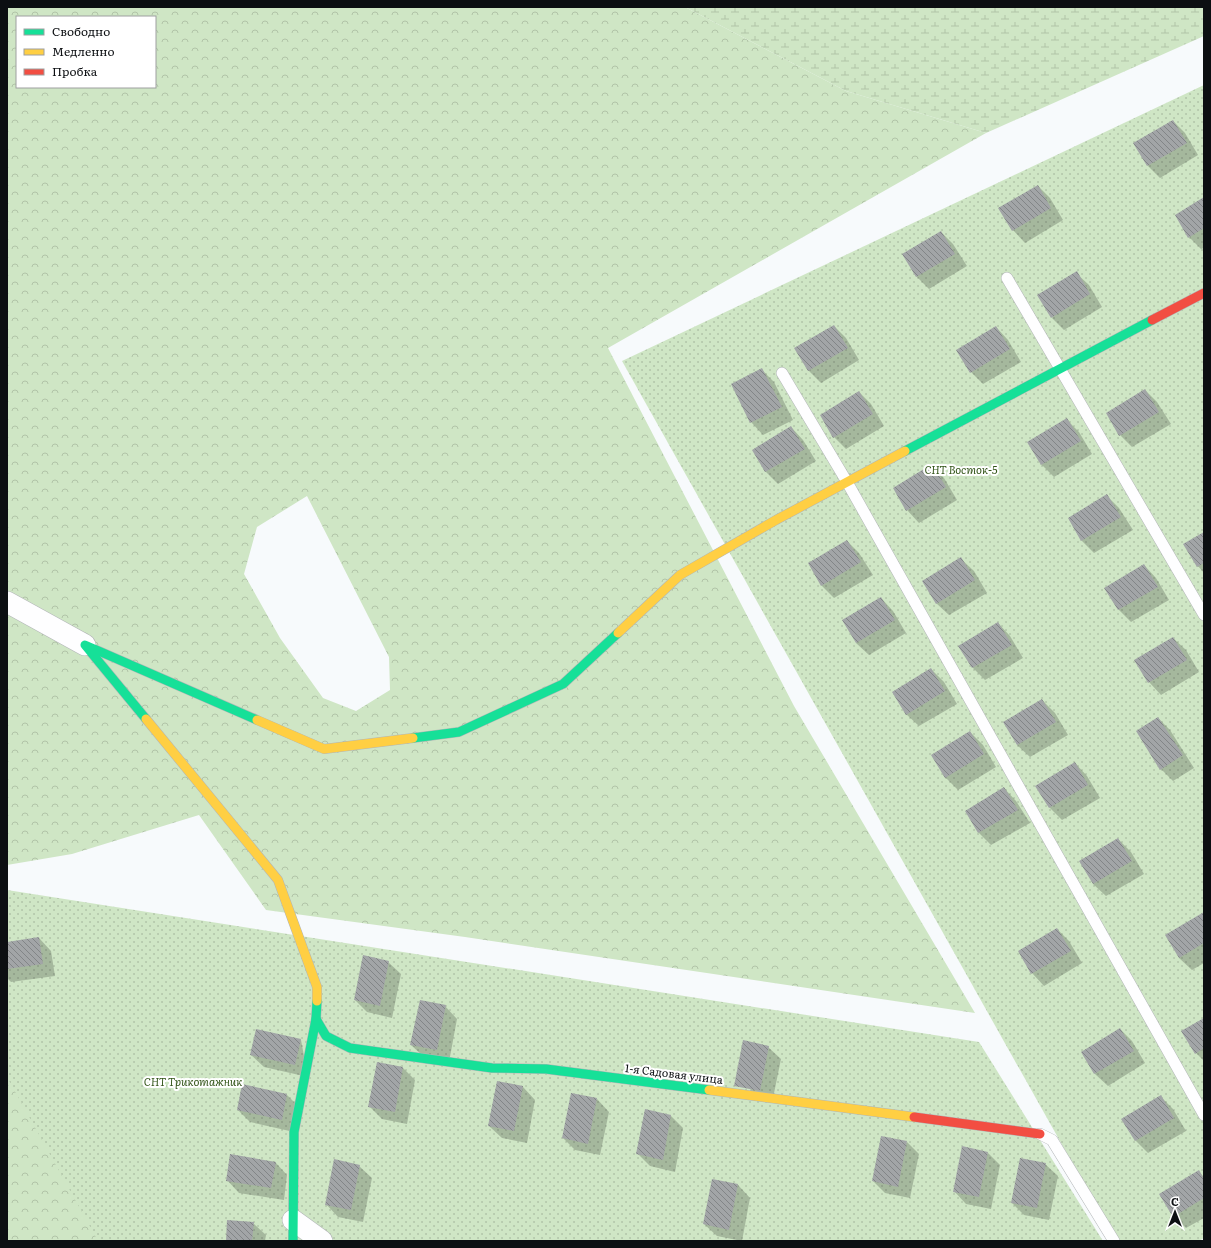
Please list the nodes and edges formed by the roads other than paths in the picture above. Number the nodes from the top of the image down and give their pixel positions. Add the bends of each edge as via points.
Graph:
1 (1007, 278) dead end
2 (1204, 293) edge
3 (1061, 369) junction
4 (782, 372) dead end
5 (847, 482) junction
6 (7, 602) edge
7 (1204, 615) edge
8 (85, 645) junction
9 (316, 1019) junction
10 (1204, 1115) edge
11 (1040, 1134) joint
12 (293, 1220) junction
13 (293, 1241) edge
14 (322, 1241) edge
15 (1114, 1241) edge

1 - 3 lane
2 - 3 street
3 - 5 street
3 - 7 lane
4 - 5 lane
5 - 8 street via 680,575 563,684 459,732 324,750
5 - 10 lane
6 - 8 street
8 - 9 street via 278,880 317,987
9 - 11 street, 1-я Садовая улица via 326,1036 350,1048 492,1068 546,1069
9 - 12 street via 294,1132
11 - 15 lane via 1052,1140
12 - 13 street
12 - 14 street

